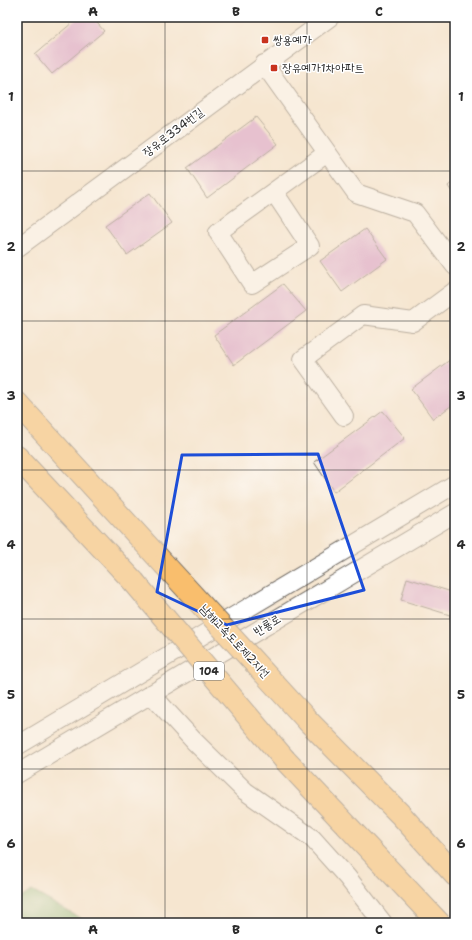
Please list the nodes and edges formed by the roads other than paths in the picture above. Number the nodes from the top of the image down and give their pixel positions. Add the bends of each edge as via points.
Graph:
1 (330, 17) edge
2 (264, 64) junction
3 (327, 153) junction
4 (274, 192) junction
5 (17, 248) edge
6 (455, 266) edge
7 (455, 291) edge
8 (17, 404) edge
9 (344, 416) dead end
10 (17, 457) edge
11 (455, 484) edge
12 (455, 513) edge
13 (151, 694) junction
14 (17, 746) edge
15 (17, 774) edge
16 (455, 875) edge
17 (383, 923) edge
18 (439, 923) edge

1 - 2 street, 장유로334번길
2 - 3 street
2 - 5 street, 장유로334번길
3 - 4 street
3 - 6 street via 356,194 415,213
4 - 4 street via 218,232 252,284 310,246
7 - 9 street via 413,322 363,315 303,359
8 - 16 highway, 남해고속도로제2지선, bridge via 309,722 400,814
10 - 18 highway, 104, bridge via 134,582 285,760
11 - 14 street, 반룡로
12 - 13 street, 반룡로
13 - 15 street, 반룡로
13 - 17 street via 245,791 312,838

